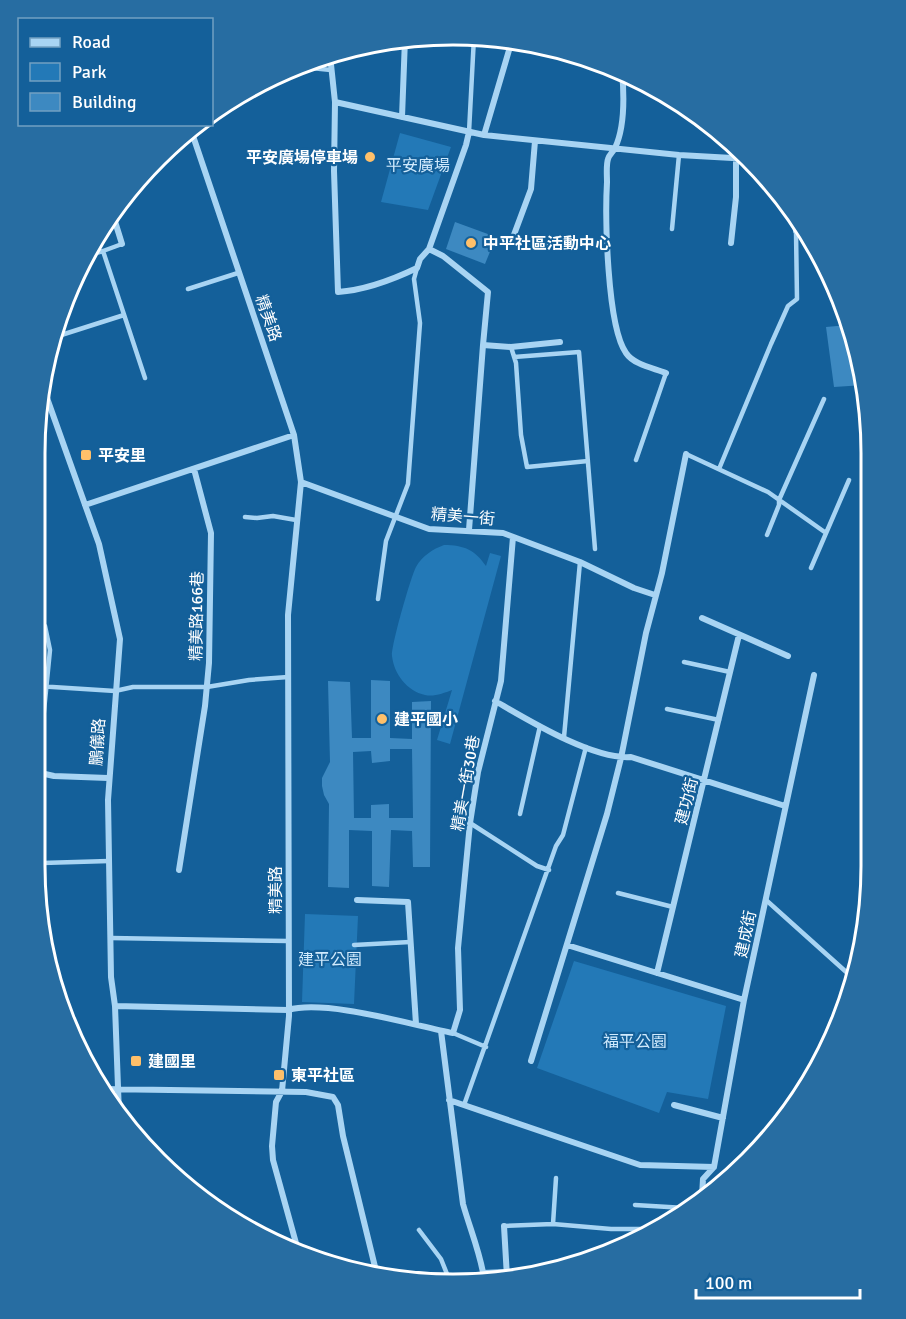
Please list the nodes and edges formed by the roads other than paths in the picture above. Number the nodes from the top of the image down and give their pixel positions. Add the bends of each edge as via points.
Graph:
1 (474, 46) edge
2 (405, 48) edge
3 (509, 49) edge
4 (331, 64) edge
5 (317, 69) edge
6 (331, 70) junction
7 (623, 82) edge
8 (335, 102) junction
9 (402, 117) junction
10 (469, 132) junction
11 (484, 135) junction
12 (194, 138) edge
13 (535, 141) junction
14 (615, 148) junction
15 (679, 155) junction
16 (735, 159) edge
17 (737, 161) edge
18 (116, 224) edge
19 (672, 229) dead end
20 (799, 237) edge
21 (512, 240) joint
22 (730, 243) dead end
23 (122, 244) joint
24 (566, 246) dead end
25 (429, 249) junction
26 (103, 250) junction
27 (99, 252) edge
28 (417, 268) junction
29 (238, 273) junction
30 (188, 289) dead end
31 (124, 315) junction
32 (63, 334) edge
33 (560, 342) dead end
34 (483, 345) junction
35 (511, 347) junction
36 (514, 357) junction
37 (666, 373) joint
38 (145, 378) dead end
39 (824, 399) dead end
40 (48, 402) edge
41 (50, 408) joint
42 (294, 435) junction
43 (686, 454) joint
44 (588, 460) junction
45 (636, 460) dead end
46 (194, 469) junction
47 (719, 469) junction
48 (849, 480) dead end
49 (301, 482) junction
50 (779, 500) junction
51 (84, 505) junction
52 (396, 516) junction
53 (245, 517) dead end
54 (296, 520) junction
55 (469, 530) junction
56 (826, 533) junction
57 (767, 535) dead end
58 (513, 537) junction
59 (595, 549) dead end
60 (580, 562) junction
61 (811, 568) dead end
62 (656, 596) junction
63 (378, 599) dead end
64 (702, 618) dead end
65 (45, 626) dead end
66 (739, 635) junction
67 (788, 656) dead end
68 (684, 662) dead end
69 (730, 672) junction
70 (814, 675) dead end
71 (288, 677) junction
72 (45, 687) joint
73 (207, 687) junction
74 (115, 691) junction
75 (495, 701) junction
76 (667, 709) dead end
77 (719, 720) junction
78 (540, 726) junction
79 (564, 737) junction
80 (586, 747) junction
81 (621, 758) junction
82 (45, 774) edge
83 (108, 778) junction
84 (705, 779) junction
85 (785, 806) junction
86 (520, 814) dead end
87 (470, 823) junction
88 (110, 861) junction
89 (45, 863) edge
90 (179, 870) dead end
91 (549, 870) junction
92 (618, 893) dead end
93 (357, 900) dead end
94 (766, 900) junction
95 (673, 907) junction
96 (111, 938) junction
97 (288, 941) junction
98 (410, 942) junction
99 (354, 945) dead end
100 (567, 945) junction
101 (657, 973) junction
102 (847, 973) edge
103 (744, 1000) junction
104 (115, 1006) junction
105 (288, 1010) junction
106 (416, 1024) junction
107 (441, 1031) junction
108 (453, 1033) junction
109 (486, 1047) junction
110 (531, 1060) dead end
111 (111, 1088) edge
112 (118, 1088) junction
113 (282, 1091) junction
114 (118, 1099) edge
115 (449, 1100) junction
116 (464, 1105) junction
117 (674, 1106) dead end
118 (723, 1118) junction
119 (714, 1167) junction
120 (556, 1178) dead end
121 (702, 1189) edge
122 (635, 1205) dead end
123 (676, 1207) edge
124 (553, 1224) junction
125 (504, 1226) joint
126 (639, 1229) edge
127 (419, 1230) dead end
128 (296, 1242) edge
129 (375, 1266) edge
130 (507, 1271) edge
131 (483, 1273) edge
132 (447, 1274) edge

1 - 10 lane
2 - 9 street
3 - 11 street
4 - 6 street
5 - 6 lane
6 - 8 street
7 - 14 street via 620,133
8 - 9 street
8 - 28 street via 338,292 393,279
9 - 10 street
10 - 11 street
10 - 25 street
11 - 13 street
12 - 29 street, 精美路
13 - 14 street
13 - 21 street via 531,189
14 - 15 street
14 - 37 street via 608,158 606,198 610,294 619,338 625,353 635,362
15 - 16 street
15 - 19 lane
17 - 22 street via 736,208
18 - 23 street
20 - 47 lane via 797,299 788,306
21 - 24 lane
23 - 26 lane
25 - 28 street
25 - 34 street via 488,292
26 - 27 lane
26 - 31 lane
28 - 52 lane via 414,279 420,323 408,484
29 - 30 lane
29 - 42 street, 精美路
31 - 32 lane
31 - 38 lane
33 - 35 street
34 - 35 street
34 - 55 street
35 - 36 lane
36 - 44 lane via 527,467
36 - 44 lane via 579,352
37 - 45 lane
39 - 50 lane
40 - 41 street, 鵬儀路
41 - 51 street, 鵬儀路
42 - 46 street
42 - 49 street, 精美路
43 - 47 lane
43 - 62 street
44 - 59 lane
46 - 51 street
46 - 73 street, 精美路166巷 via 211,533
47 - 50 lane
48 - 56 lane
49 - 52 street, 精美一街
49 - 54 street, 精美路
50 - 56 lane
50 - 57 lane
51 - 74 street, 鵬儀路 via 99,544 120,639
52 - 55 street, 精美一街 via 429,529
52 - 63 lane via 386,542
53 - 54 lane
54 - 71 street, 精美路 via 288,615
55 - 58 street, 精美一街
56 - 61 lane
58 - 60 street, 精美一街
58 - 75 street, 精美一街30巷 via 501,681
60 - 62 street, 精美一街
60 - 79 lane
62 - 81 street
64 - 66 street
65 - 72 lane via 50,650
66 - 67 street
66 - 69 street, 建功街
68 - 69 lane
69 - 77 street, 建功街
70 - 85 street, 建成街
71 - 73 lane
71 - 97 street, 精美路
72 - 74 lane
73 - 74 lane via 133,687
73 - 90 street, 精美路166巷
74 - 83 street, 鵬儀路
75 - 78 street
75 - 87 street, 精美一街30巷
76 - 77 lane
77 - 84 street, 建功街
78 - 79 street
78 - 86 lane
79 - 80 street
80 - 81 street
80 - 91 lane via 563,835
81 - 84 street via 631,757
81 - 100 street
82 - 83 street
83 - 88 street, 鵬儀路
84 - 85 street
84 - 95 street, 建功街
85 - 94 street, 建成街
87 - 91 lane
87 - 108 street, 精美一街30巷 via 458,948 460,1010
88 - 89 lane
88 - 96 street, 鵬儀路
91 - 109 lane
92 - 95 lane
93 - 98 street via 408,902
94 - 102 lane
94 - 103 street, 建成街
95 - 101 street, 建功街
96 - 97 lane
96 - 104 street, 鵬儀路
97 - 105 street, 精美路
98 - 99 lane
98 - 106 street
100 - 101 street
100 - 110 street
101 - 103 street
103 - 118 street, 建成街
104 - 105 street
104 - 112 street, 鵬儀路
105 - 106 street via 299,1007 348,1011
105 - 113 street, 精美路
106 - 107 street
107 - 108 street
107 - 115 street
108 - 109 lane
109 - 116 lane
111 - 112 street
112 - 113 street
112 - 114 street, 鵬儀路
113 - 128 street, 精美路 via 276,1102 273,1160
113 - 129 street via 333,1097 338,1105
115 - 116 street
115 - 131 street via 463,1204
116 - 119 street via 640,1165
117 - 118 street
118 - 119 street, 建成街
119 - 121 street, 建成街 via 703,1179
120 - 124 lane
122 - 123 lane
124 - 125 lane
124 - 126 lane
125 - 130 street
127 - 132 lane

